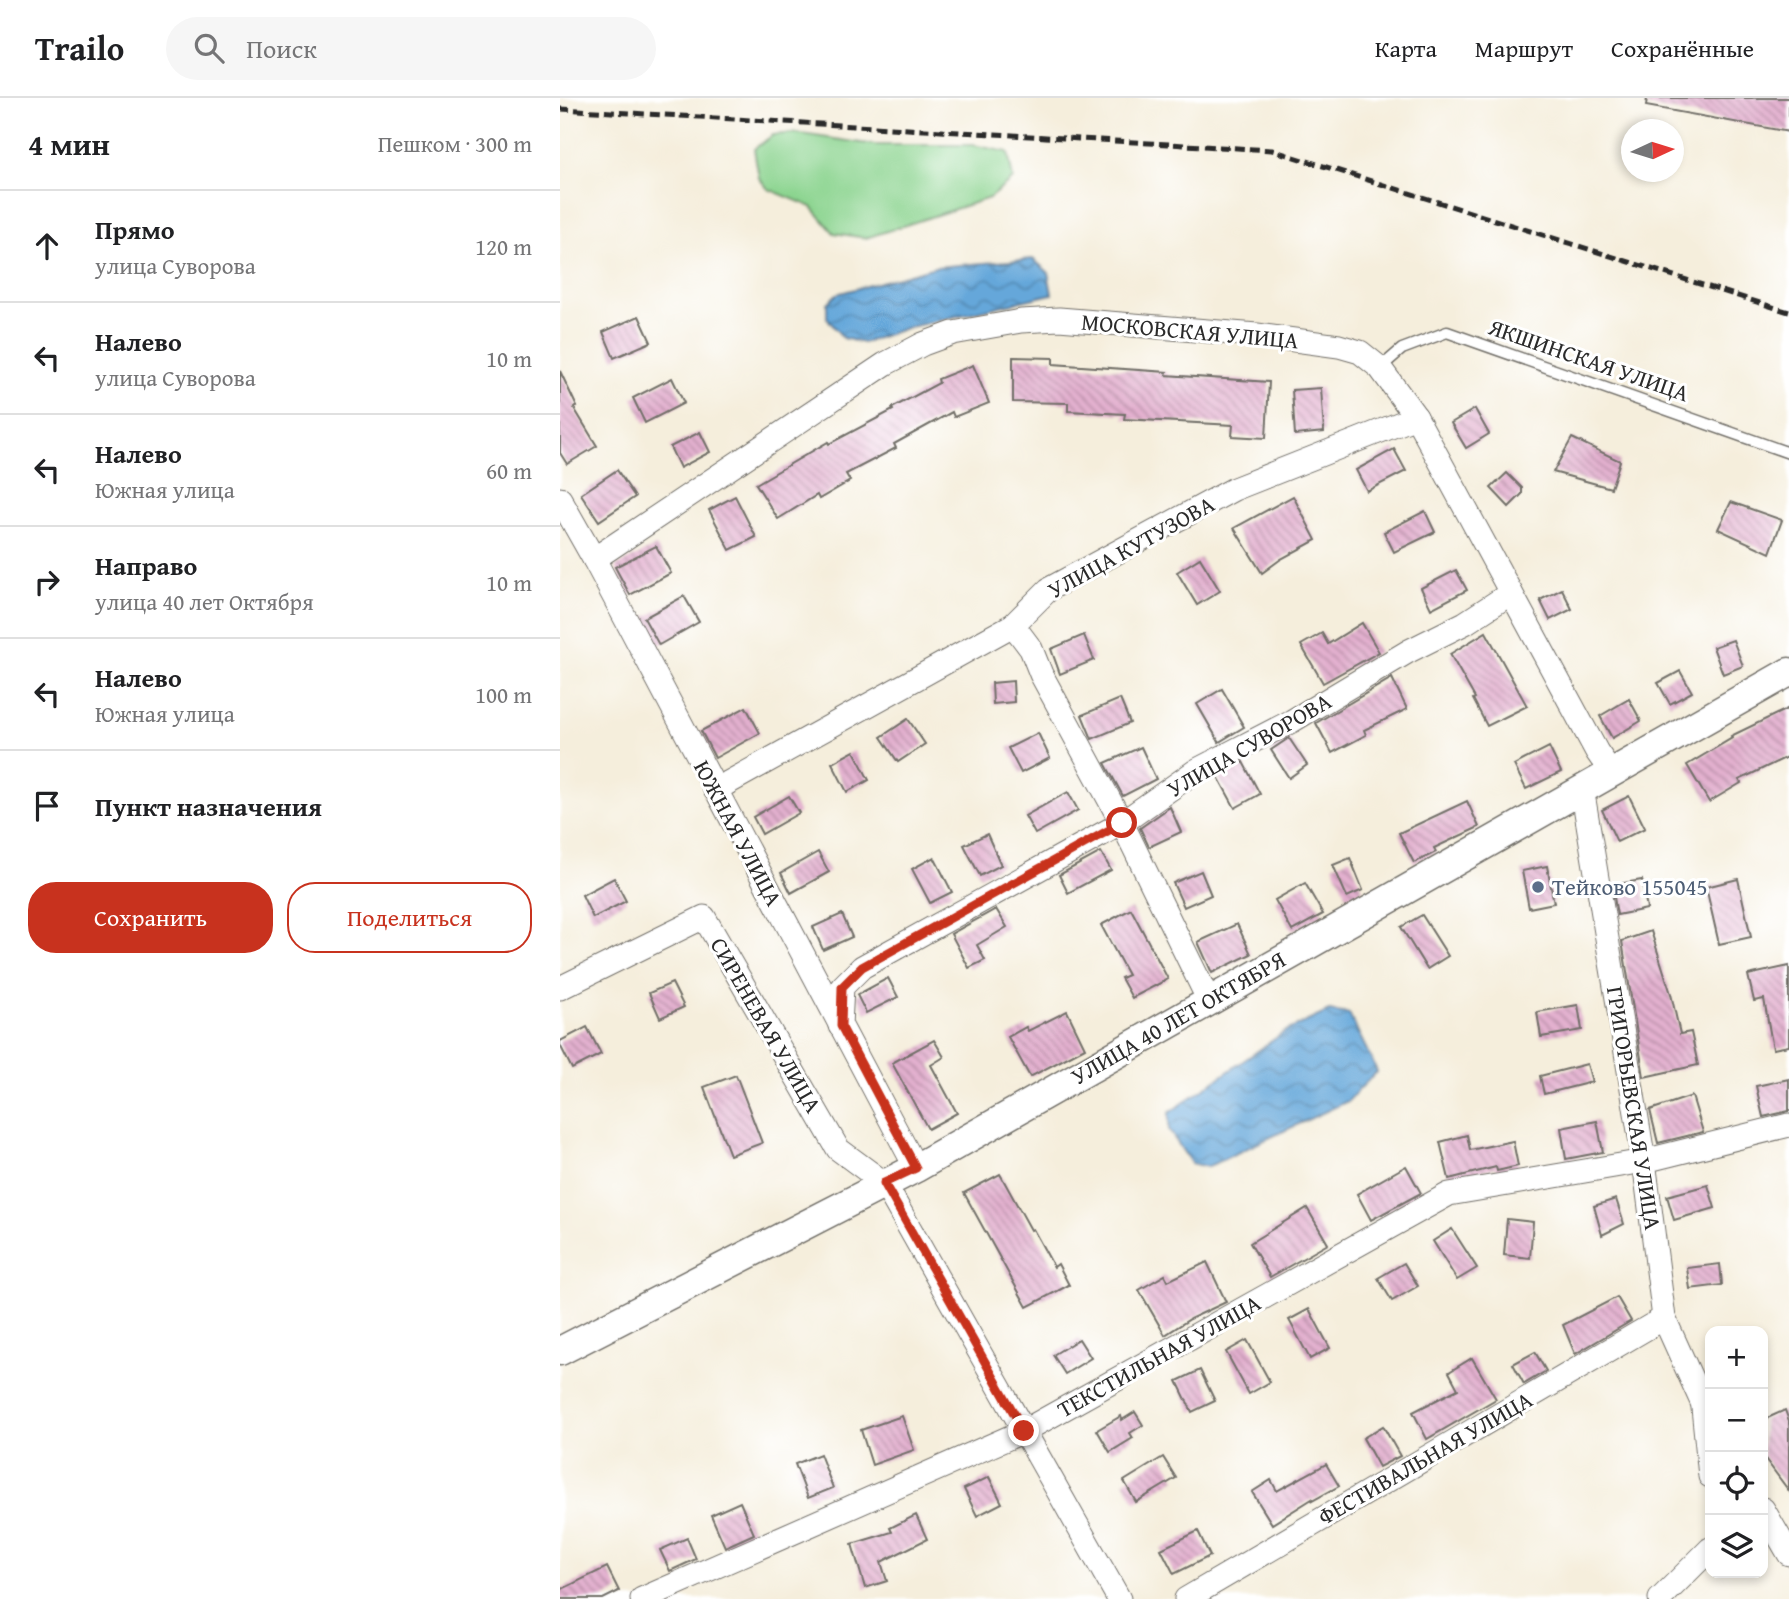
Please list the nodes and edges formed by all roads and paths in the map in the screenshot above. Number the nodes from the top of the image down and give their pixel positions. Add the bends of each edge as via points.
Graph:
1 (1380, 368) junction
2 (1416, 417) junction
3 (1789, 453) edge
4 (560, 499) edge
5 (594, 559) junction
6 (1511, 593) junction
7 (1013, 625) junction
8 (1789, 672) edge
9 (1611, 772) junction
10 (1582, 788) junction
11 (715, 790) junction
12 (1122, 823) junction
13 (560, 988) edge
14 (1209, 1001) junction
15 (841, 1026) junction
16 (1789, 1125) edge
17 (1644, 1161) junction
18 (916, 1168) junction
19 (884, 1183) junction
20 (1664, 1318) junction
21 (560, 1351) edge
22 (1705, 1410) edge
23 (1024, 1431) junction
24 (1767, 1515) edge
25 (1780, 1538) edge
26 (1705, 1554) edge
27 (642, 1599) edge
28 (1119, 1599) edge
29 (1186, 1599) edge
30 (1660, 1599) edge

1 - 2 street, МОСКОВСКАЯ УЛИЦА
1 - 3 lane, ЯКШИНСКАЯ УЛИЦА via 1402,349 1447,332
1 - 5 street, МОСКОВСКАЯ УЛИЦА via 1349,349 1257,335 1059,319 953,333 885,364
2 - 6 street, МОСКОВСКАЯ УЛИЦА
2 - 7 street, УЛИЦА КУТУЗОВА via 1234,489 1049,589
4 - 5 street, ЮЖНАЯ УЛИЦА
5 - 11 street, ЮЖНАЯ УЛИЦА
6 - 9 street, МОСКОВСКАЯ УЛИЦА
6 - 12 street, УЛИЦА СУВОРОВА via 1292,721 1197,770
7 - 11 street, УЛИЦА КУТУЗОВА
7 - 12 street via 1031,649
8 - 9 street, УЛИЦА 40 ЛЕТ ОКТЯБРЯ
9 - 10 street, УЛИЦА 40 ЛЕТ ОКТЯБРЯ
10 - 14 street, УЛИЦА 40 ЛЕТ ОКТЯБРЯ
10 - 17 street, ГРИГОРЬЕВСКАЯ УЛИЦА
11 - 15 street, ЮЖНАЯ УЛИЦА
12 - 14 street
12 - 15 street, УЛИЦА СУВОРОВА via 862,967 842,987
13 - 19 street, СИРЕНЕВАЯ УЛИЦА via 704,918 838,1149
14 - 18 street, УЛИЦА 40 ЛЕТ ОКТЯБРЯ
15 - 18 street, ЮЖНАЯ УЛИЦА
16 - 17 street, ТЕКСТИЛЬНАЯ УЛИЦА
17 - 20 street, ГРИГОРЬЕВСКАЯ УЛИЦА
17 - 23 street, ТЕКСТИЛЬНАЯ УЛИЦА via 1448,1194
18 - 19 street, УЛИЦА 40 ЛЕТ ОКТЯБРЯ
19 - 21 street, УЛИЦА 40 ЛЕТ ОКТЯБРЯ
19 - 23 street
20 - 22 street, ГРИГОРЬЕВСКАЯ УЛИЦА
20 - 29 street, ФЕСТИВАЛЬНАЯ УЛИЦА
23 - 27 street, ТЕКСТИЛЬНАЯ УЛИЦА
23 - 28 street
24 - 25 street
26 - 30 street

